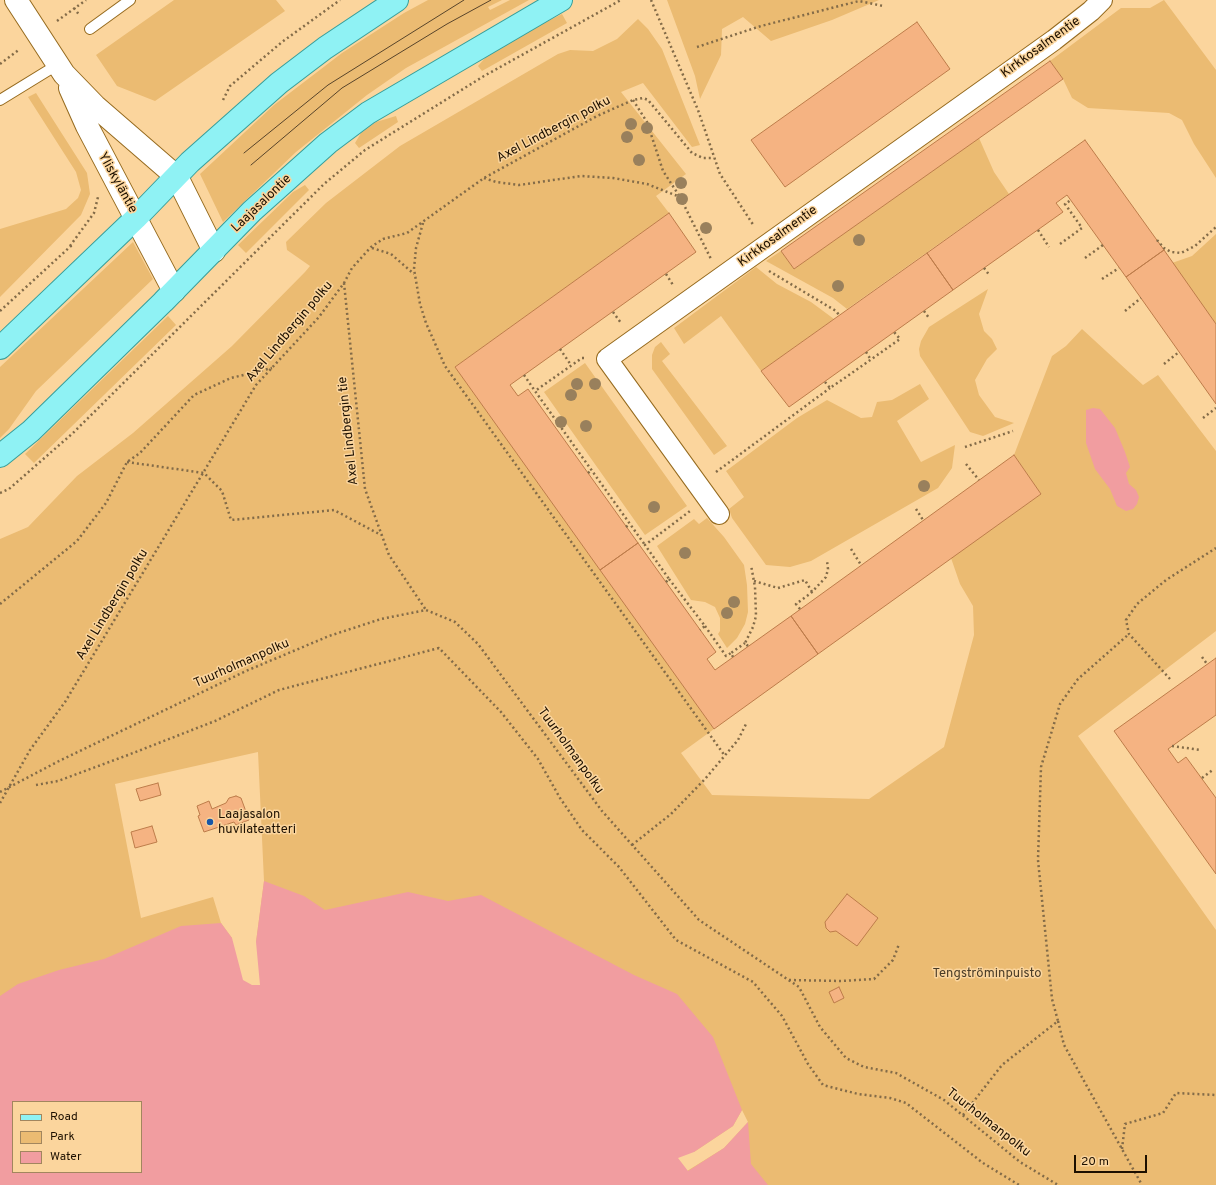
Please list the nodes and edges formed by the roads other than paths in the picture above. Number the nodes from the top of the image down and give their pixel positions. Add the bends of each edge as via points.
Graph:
1 (16, 0) edge
2 (130, 0) edge
3 (397, 0) edge
4 (561, 0) edge
5 (1102, 0) edge
6 (90, 29) dead end
7 (61, 70) junction
8 (0, 100) edge
9 (177, 177) junction
10 (136, 218) junction
11 (214, 251) junction
12 (174, 291) junction
13 (0, 348) edge
14 (0, 456) edge
15 (719, 514) dead end

1 - 7 street, Yliskyläntie
2 - 6 lane
3 - 9 main road via 325,48 279,83
4 - 11 main road, Laajasalontie via 446,66 347,128 289,176
5 - 15 street, Kirkkosalmentie via 1054,40 607,359
7 - 8 lane
7 - 9 street, Yliskyläntie via 95,106
7 - 10 street, Yliskyläntie via 87,126
9 - 10 main road
9 - 11 street, Yliskyläntie
10 - 12 street, Yliskyläntie
10 - 13 main road
11 - 12 main road, Laajasalontie
12 - 14 main road, Laajasalontie via 31,431

